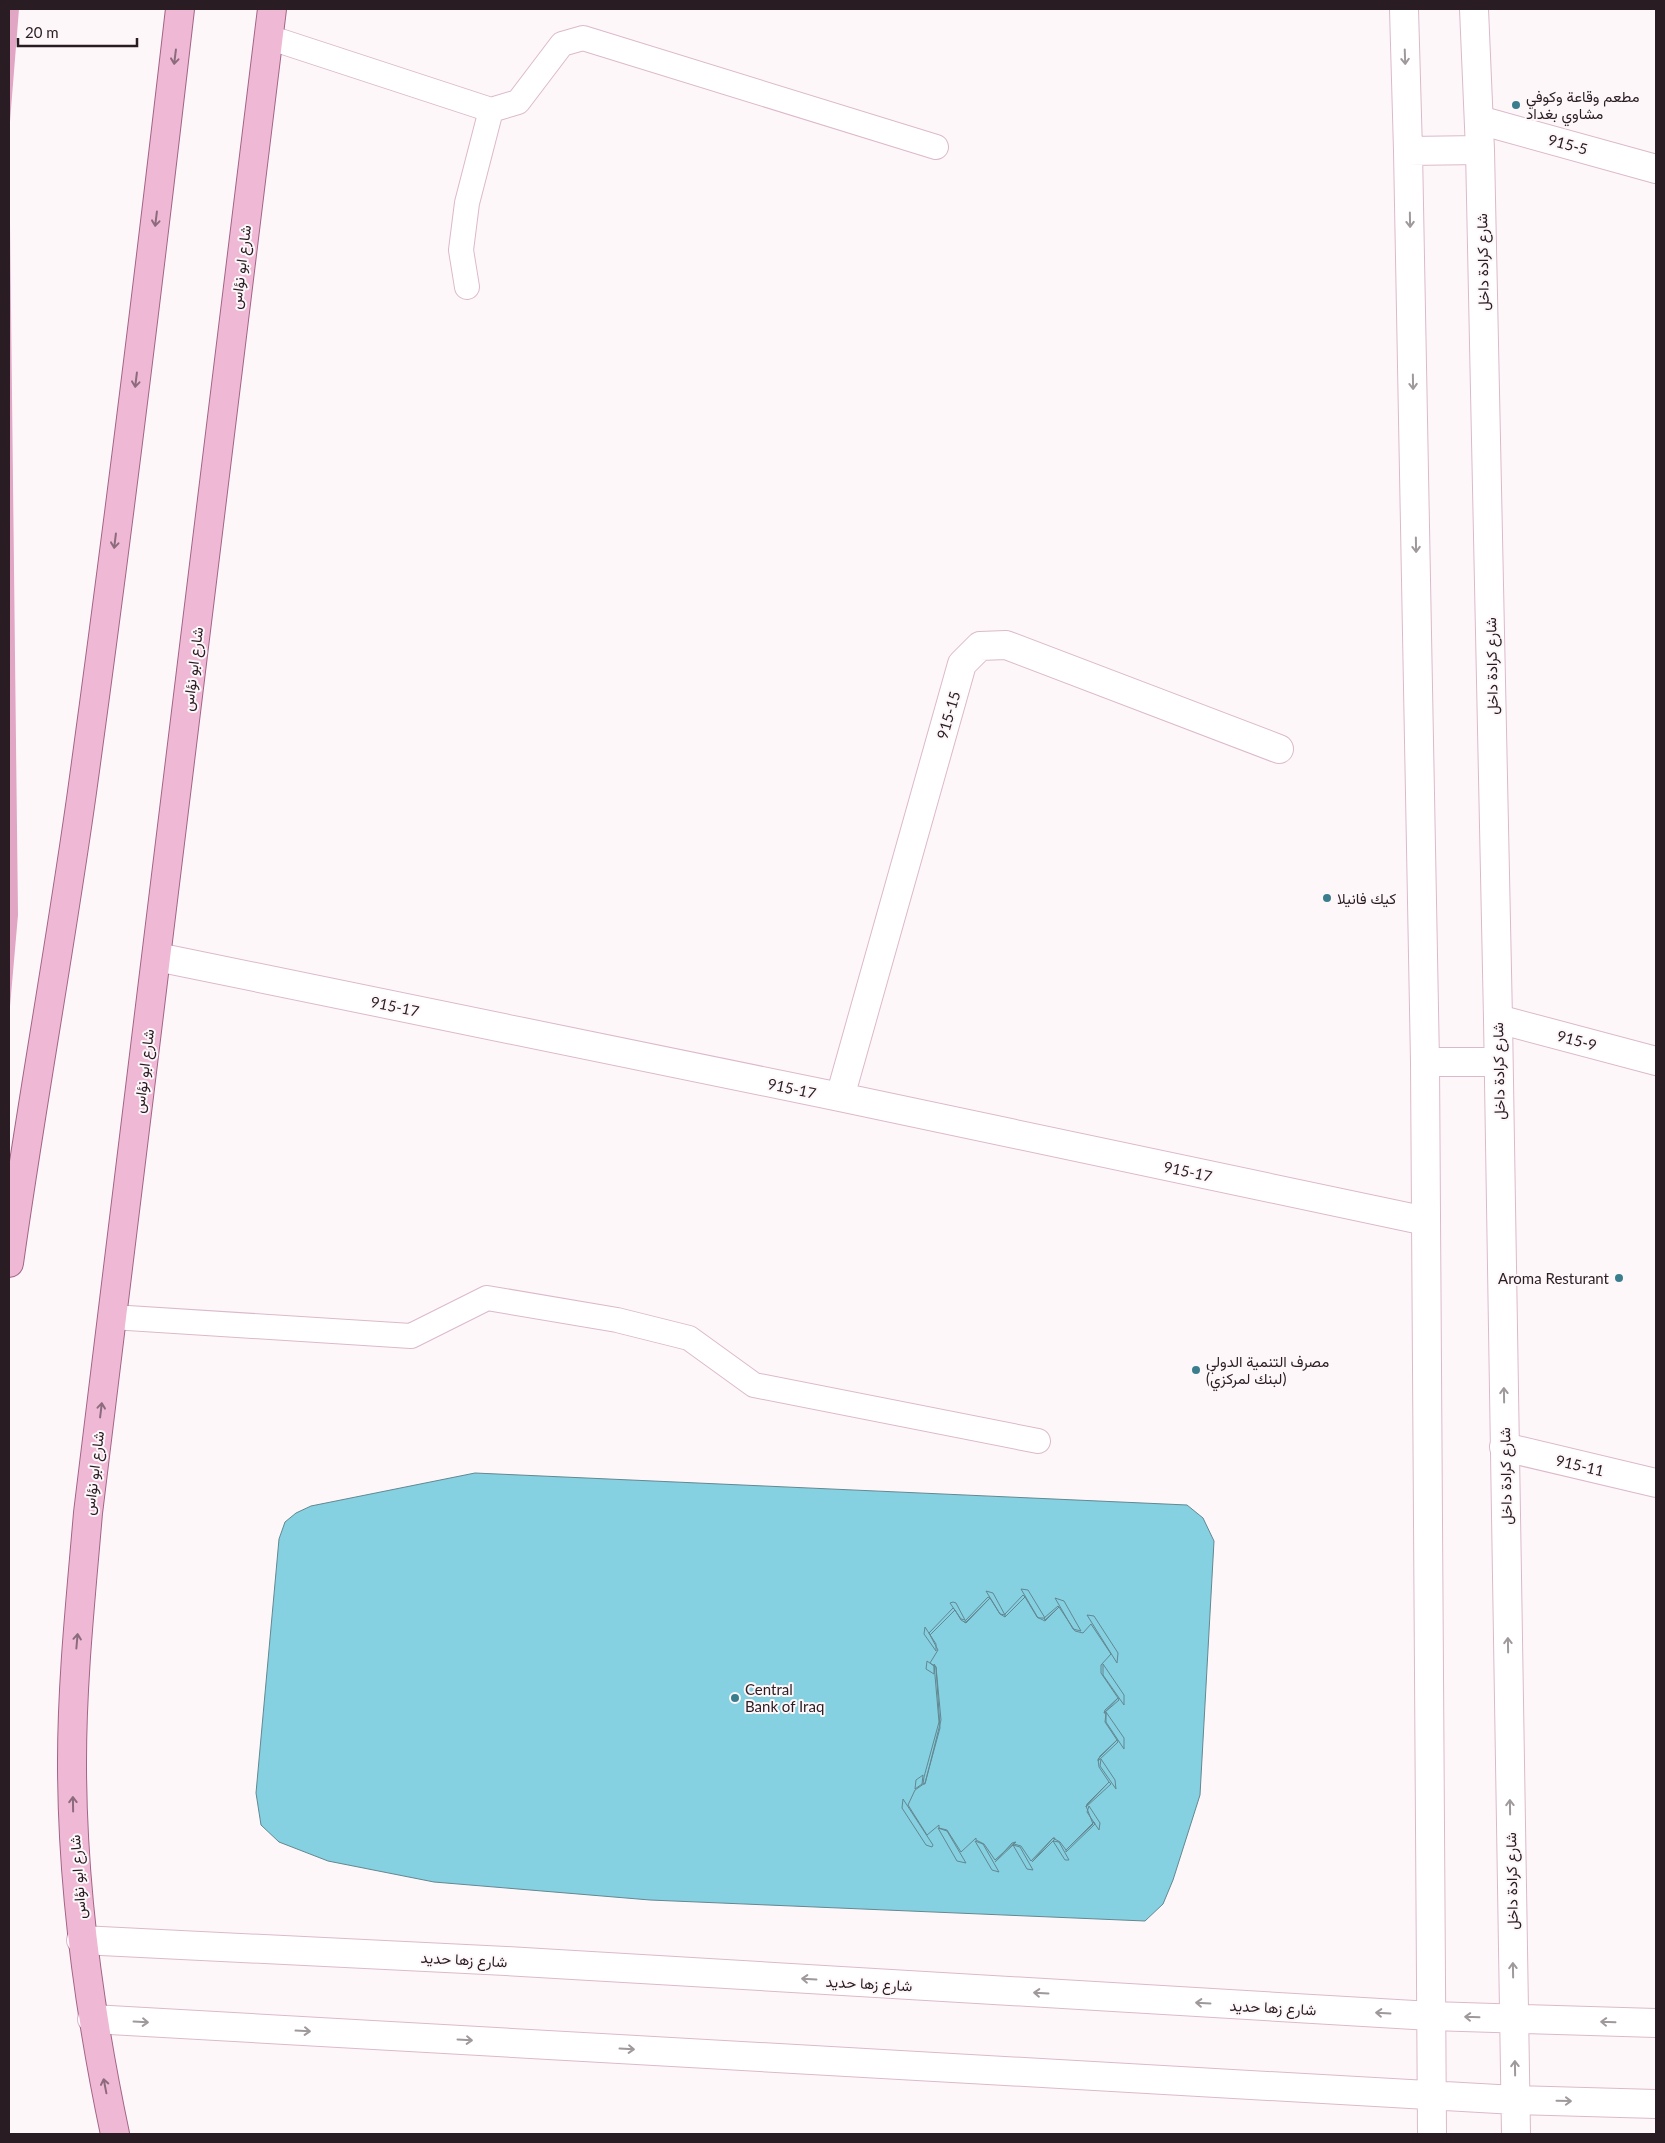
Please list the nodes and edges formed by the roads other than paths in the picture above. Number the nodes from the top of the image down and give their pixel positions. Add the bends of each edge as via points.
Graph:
1 (180, 9) edge
2 (272, 9) edge
3 (1404, 9) edge
4 (1474, 9) edge
5 (268, 37) junction
6 (491, 110) junction
7 (1479, 120) junction
8 (936, 147) dead end
9 (1480, 150) junction
10 (1408, 151) junction
11 (1656, 169) edge
12 (467, 287) dead end
13 (1279, 749) dead end
14 (157, 957) junction
15 (1498, 1020) junction
16 (1656, 1061) edge
17 (1425, 1062) junction
18 (1498, 1062) junction
19 (840, 1098) junction
20 (1426, 1222) junction
21 (9, 1263) edge
22 (112, 1317) junction
23 (1038, 1441) dead end
24 (1504, 1448) junction
25 (1656, 1483) edge
26 (81, 1940) junction
27 (1431, 2016) junction
28 (1514, 2018) junction
29 (92, 2019) junction
30 (1656, 2023) edge
31 (1432, 2095) junction
32 (1515, 2100) junction
33 (1656, 2104) edge
34 (115, 2134) edge
35 (1432, 2134) edge
36 (1516, 2134) edge

1 -> 21 main road via 82,795
2 - 5 main road, شارع ابو نؤاس
3 -> 10 street
4 - 7 street, شارع كرادة داخل
5 - 6 lane
5 - 14 main road, شارع ابو نؤاس
6 - 8 lane via 518,102 562,44 583,38
6 - 12 lane via 467,203 461,250
7 - 9 street, شارع كرادة داخل
7 - 11 street, 915-5
9 - 10 street
9 - 15 street, شارع كرادة داخل
10 -> 17 street
13 - 19 street, 915-15 via 1006,645 980,646 962,664
14 - 19 street, 915-17
14 - 22 main road, شارع ابو نؤاس
15 - 16 street, 915-9
15 - 18 street, شارع كرادة داخل
17 - 18 street
17 - 20 street
24 -> 18 street, شارع كرادة داخل
19 - 20 street, 915-17
20 - 27 street
22 - 23 lane via 411,1336 487,1298 617,1320 689,1338 754,1385
26 -> 22 main road, شارع ابو نؤاس via 74,1849 74,1676 88,1513
24 - 25 street, 915-11
28 -> 24 street, شارع كرادة داخل
27 -> 26 street, شارع زها حديد
26 - 29 main road, شارع ابو نؤاس
28 -> 27 street, شارع زها حديد
27 - 31 street
30 -> 28 street, شارع زها حديد
32 -> 28 street, شارع كرادة داخل
29 -> 31 street
34 -> 29 main road, شارع ابو نؤاس
31 - 32 street
31 - 35 street
32 -> 33 street
32 - 36 street, شارع كرادة داخل

